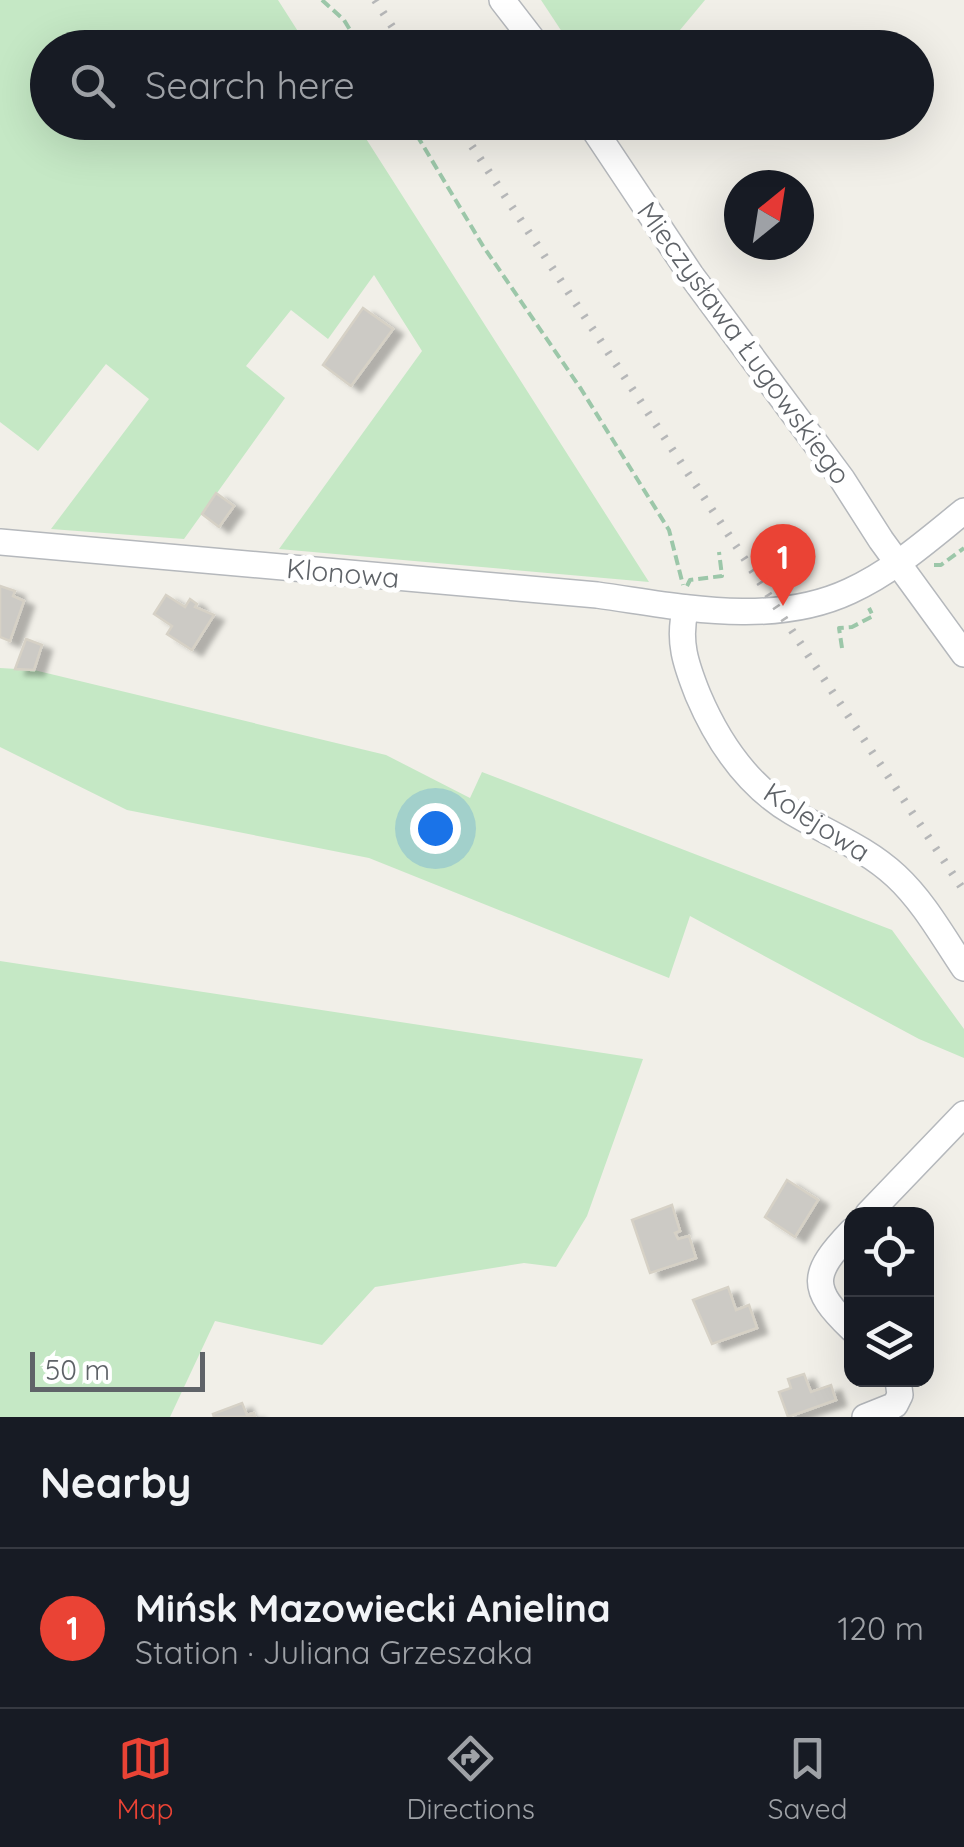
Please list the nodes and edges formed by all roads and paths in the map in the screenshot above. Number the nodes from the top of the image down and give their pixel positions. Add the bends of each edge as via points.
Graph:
1 (322, 0) edge
2 (502, 0) edge
3 (350, 30) edge
4 (525, 30) edge
5 (420, 140) edge
6 (601, 140) edge
7 (964, 511) edge
8 (0, 542) edge
9 (719, 552) dead end
10 (898, 563) junction
11 (866, 604) dead end
12 (686, 608) junction
13 (842, 648) dead end
14 (964, 654) edge
15 (964, 968) edge
16 (964, 1114) edge
17 (877, 1205) edge
18 (844, 1239) edge
19 (844, 1322) edge
20 (899, 1387) edge
21 (865, 1417) edge

1 - 3 path
2 - 4 street
5 - 9 path via 669,530 684,590 690,580 722,576
6 - 10 street, Mieczysława Ługowskiego
7 - 10 street, Klonowa
8 - 12 street, Klonowa
10 - 12 street, Klonowa via 846,593 786,610
10 - 14 street, Mieczysława Ługowskiego
11 - 13 path via 874,616 838,628
12 - 15 street, Kolejowa via 680,634 691,678 742,769 764,793 898,878
16 - 17 street
18 - 19 street via 820,1280 826,1305
20 - 21 street via 895,1406

